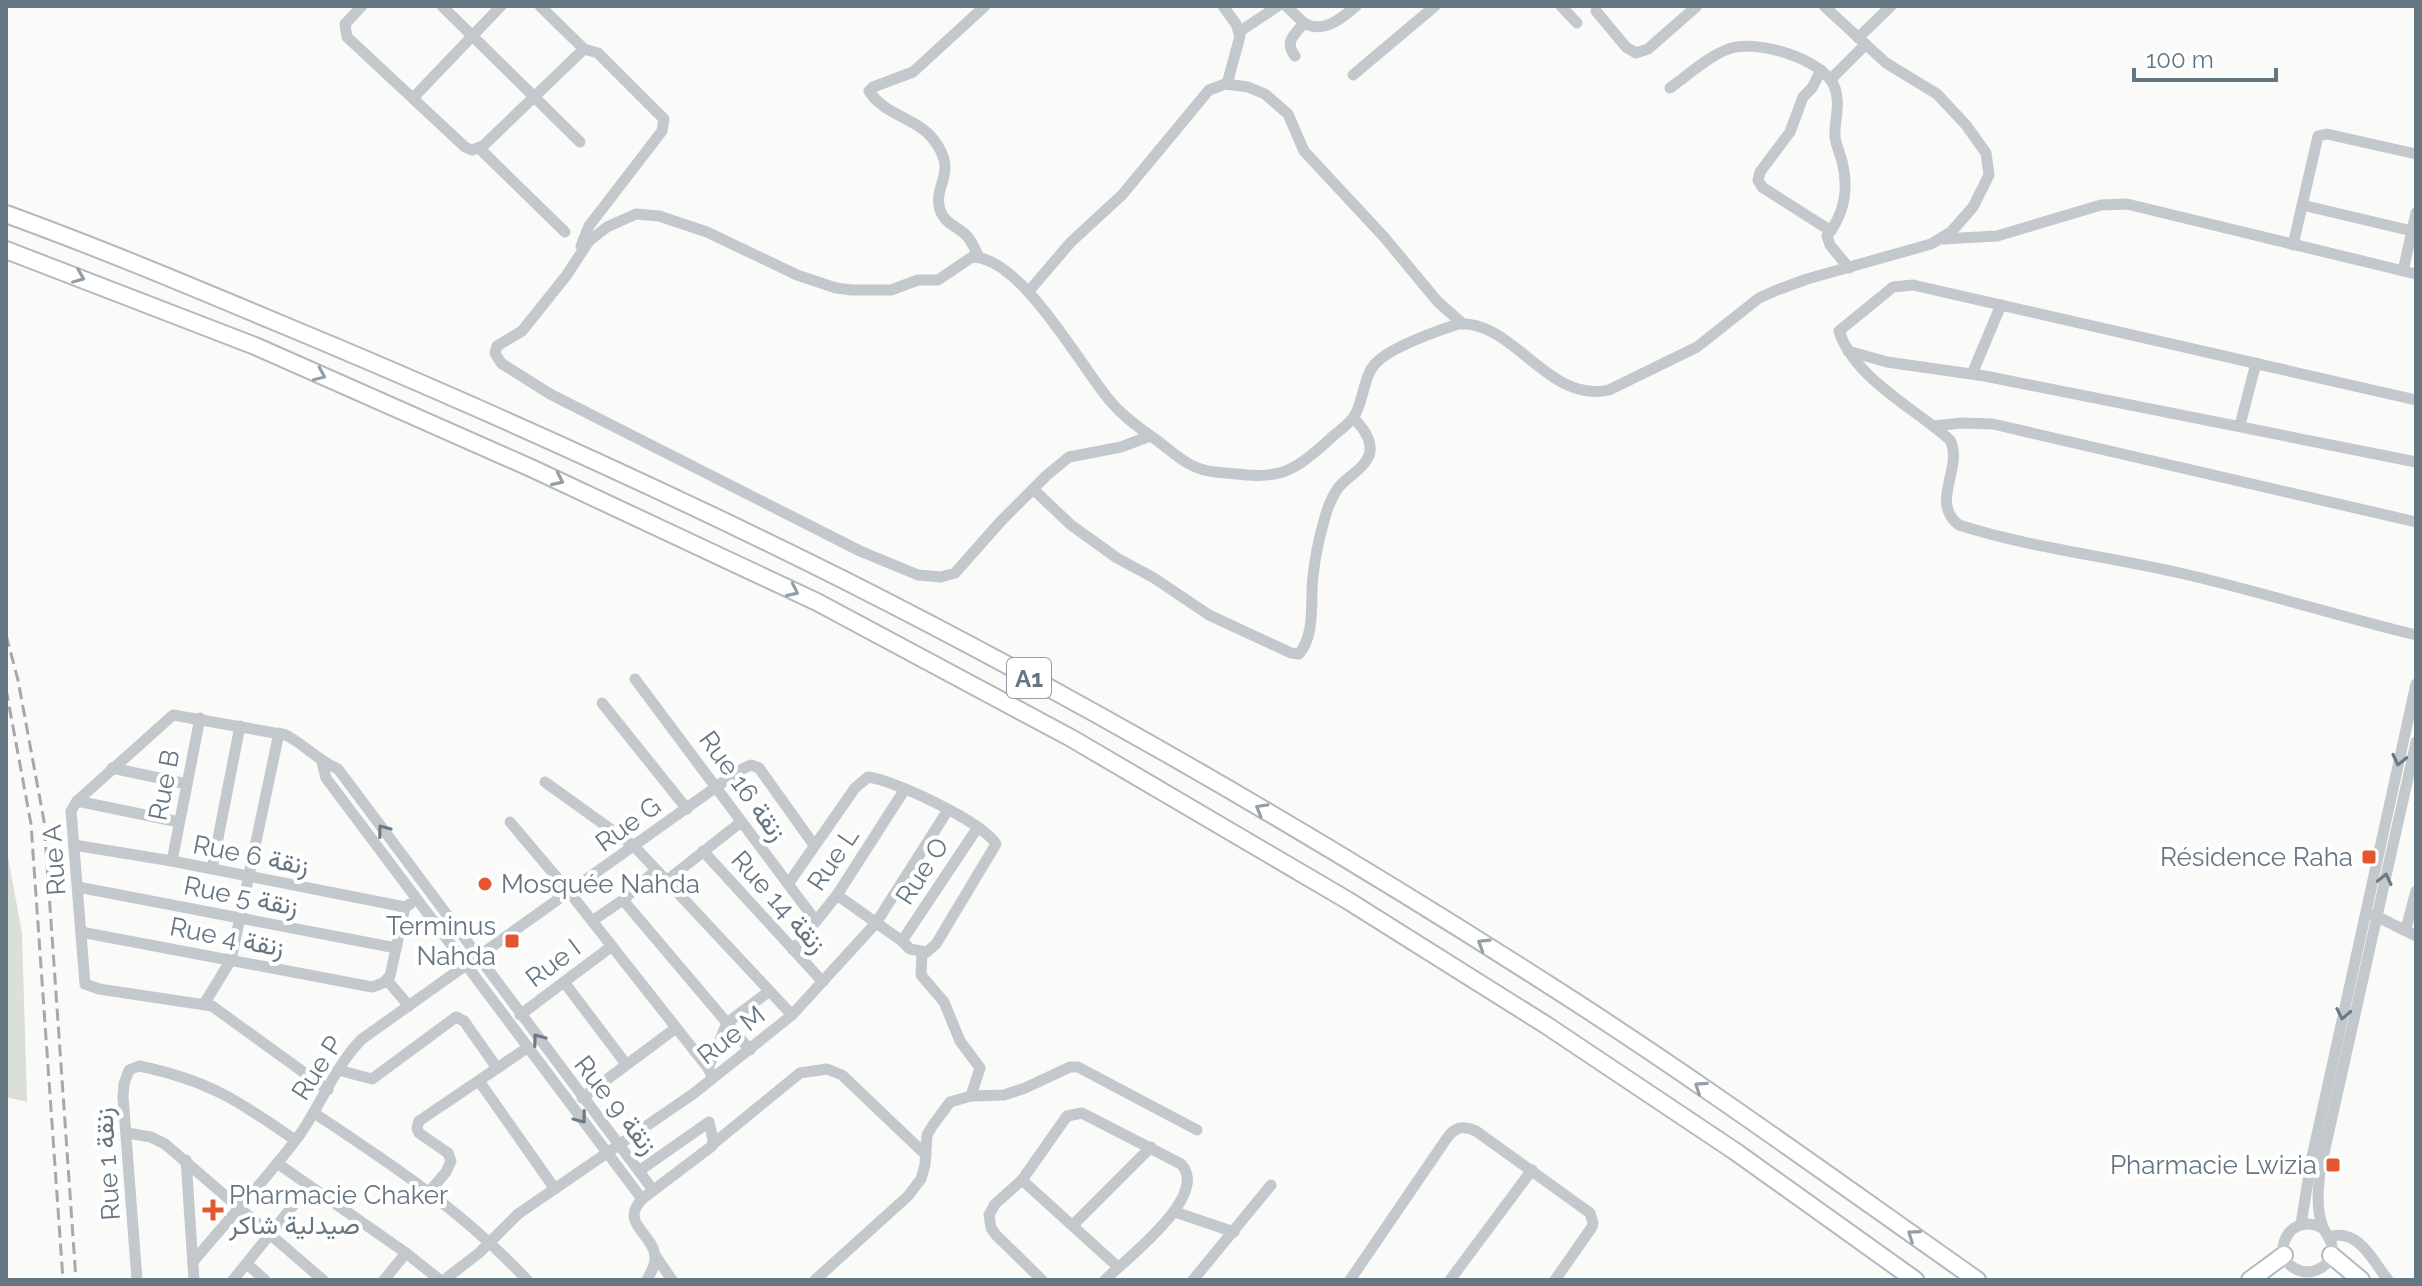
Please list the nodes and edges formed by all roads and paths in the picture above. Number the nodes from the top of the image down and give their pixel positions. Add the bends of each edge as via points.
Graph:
1 (362, 6) edge
2 (442, 6) edge
3 (501, 6) edge
4 (540, 6) edge
5 (985, 6) edge
6 (1223, 6) edge
7 (1278, 6) edge
8 (1286, 6) edge
9 (1356, 6) edge
10 (1435, 6) edge
11 (1561, 6) edge
12 (1697, 6) edge
13 (1824, 6) edge
14 (1891, 6) edge
15 (1596, 11) dead end
16 (1304, 23) junction
17 (1577, 23) dead end
18 (1239, 32) junction
19 (471, 37) junction
20 (1861, 42) junction
21 (584, 49) junction
22 (1295, 56) dead end
23 (1821, 70) junction
24 (1353, 75) dead end
25 (1831, 79) junction
26 (1227, 84) junction
27 (1670, 88) dead end
28 (534, 97) junction
29 (413, 98) junction
30 (580, 142) dead end
31 (480, 149) junction
32 (2416, 154) edge
33 (2302, 205) junction
34 (602, 208) junction
35 (2416, 213) edge
36 (6, 214) edge
37 (607, 227) junction
38 (1831, 231) junction
39 (2412, 231) junction
40 (565, 232) dead end
41 (1943, 239) junction
42 (2293, 245) junction
43 (6, 250) edge
44 (582, 250) junction
45 (979, 257) junction
46 (1849, 268) junction
47 (2403, 271) junction
48 (2416, 274) edge
49 (1029, 291) junction
50 (2001, 305) junction
51 (1463, 324) junction
52 (1848, 351) junction
53 (2256, 363) junction
54 (1972, 374) junction
55 (2416, 400) edge
56 (1353, 418) junction
57 (2240, 425) junction
58 (1934, 426) junction
59 (1150, 436) junction
60 (2416, 462) edge
61 (1033, 489) junction
62 (2416, 522) edge
63 (2416, 635) edge
64 (635, 679) dead end
65 (2416, 684) edge
66 (602, 703) dead end
67 (173, 715) joint
68 (200, 718) junction
69 (240, 726) junction
70 (279, 733) junction
71 (2416, 742) edge
72 (322, 762) junction
73 (112, 768) junction
74 (545, 782) dead end
75 (187, 784) junction
76 (716, 786) junction
77 (905, 789) junction
78 (77, 801) junction
79 (687, 809) junction
80 (948, 810) junction
81 (179, 822) junction
82 (510, 822) dead end
83 (741, 822) junction
84 (978, 827) junction
85 (74, 845) junction
86 (814, 845) junction
87 (634, 846) junction
88 (703, 851) junction
89 (172, 861) junction
90 (212, 869) junction
91 (656, 870) junction
92 (247, 878) junction
93 (666, 881) junction
94 (788, 884) junction
95 (78, 887) junction
96 (2416, 891) edge
97 (570, 893) junction
98 (837, 895) junction
99 (416, 899) junction
100 (623, 900) junction
101 (405, 907) junction
102 (2365, 911) junction
103 (239, 917) junction
104 (2377, 917) junction
105 (815, 920) junction
106 (592, 921) junction
107 (876, 923) junction
108 (81, 932) junction
109 (511, 932) joint
110 (2411, 933) edge
111 (902, 941) junction
112 (612, 946) junction
113 (396, 948) junction
114 (793, 950) junction
115 (922, 953) junction
116 (478, 956) junction
117 (231, 960) junction
118 (467, 964) junction
119 (387, 980) junction
120 (564, 982) junction
121 (823, 982) junction
122 (768, 992) junction
123 (204, 1004) junction
124 (409, 1006) junction
125 (520, 1015) junction
126 (792, 1015) junction
127 (727, 1023) junction
128 (676, 1028) junction
129 (527, 1048) junction
130 (750, 1050) junction
131 (626, 1064) junction
132 (497, 1068) junction
133 (338, 1070) junction
134 (710, 1073) junction
135 (479, 1081) junction
136 (328, 1090) junction
137 (971, 1096) junction
138 (582, 1098) junction
139 (314, 1113) junction
140 (1197, 1130) dead end
141 (127, 1133) junction
142 (295, 1140) junction
143 (619, 1144) junction
144 (710, 1147) junction
145 (1151, 1147) junction
146 (607, 1153) junction
147 (926, 1155) junction
148 (186, 1160) junction
149 (277, 1163) junction
150 (1532, 1170) junction
151 (639, 1171) junction
152 (1022, 1180) junction
153 (1271, 1185) dead end
154 (309, 1186) junction
155 (555, 1189) junction
156 (653, 1190) junction
157 (429, 1192) junction
158 (642, 1199) junction
159 (239, 1206) junction
160 (1175, 1212) junction
161 (2301, 1224) junction
162 (1073, 1225) junction
163 (1234, 1232) junction
164 (2326, 1233) junction
165 (272, 1235) junction
166 (489, 1241) junction
167 (406, 1253) junction
168 (655, 1255) junction
169 (2284, 1255) junction
170 (193, 1262) junction
171 (247, 1264) junction
172 (1118, 1267) junction
173 (2324, 1268) edge
174 (2307, 1276) edge
175 (1559, 1279) edge
176 (137, 1280) edge
177 (194, 1280) edge
178 (233, 1280) edge
179 (265, 1280) edge
180 (323, 1280) edge
181 (384, 1280) edge
182 (442, 1280) edge
183 (527, 1280) edge
184 (647, 1280) edge
185 (672, 1280) edge
186 (815, 1280) edge
187 (1042, 1280) edge
188 (1105, 1280) edge
189 (1193, 1280) edge
190 (1350, 1280) edge
191 (1450, 1280) edge
192 (1915, 1280) edge
193 (1977, 1280) edge
194 (2250, 1280) edge
195 (2361, 1280) edge
196 (2388, 1280) edge

1 - 29 street via 345,24 347,37
2 - 19 street
3 - 19 street
4 - 21 street
5 - 45 street via 913,72 869,91 884,107 927,132 938,146 946,174 938,199 942,214 969,237
6 - 18 street
7 - 18 street
8 - 16 street
9 - 16 street via 1321,28
10 - 24 street
11 - 17 street
12 - 15 street via 1648,49 1636,53
13 - 20 street
14 - 20 street
16 - 22 street via 1289,44
18 - 26 street
19 - 28 street
19 - 29 street
20 - 25 street
20 - 41 street via 1937,94 1986,153 1989,175 1983,188 1965,220
21 - 28 street
21 - 34 street via 598,53 664,124
23 - 25 street
23 - 27 street via 1771,48 1746,46 1727,49
23 - 38 street via 1758,180
25 - 38 street via 1838,102 1835,138 1847,184
26 - 49 street via 1209,90 1122,195
26 - 51 street via 1265,94 1288,114 1304,151
28 - 30 street
28 - 31 street
29 - 31 street via 465,147
31 - 40 street
32 - 33 street via 2321,134
33 - 39 street
33 - 42 street
34 - 37 street
34 - 44 street via 586,232
35 - 39 street
193 -> 36 highway, A1 via 1553,987 1315,840 1063,696 835,575 529,430
37 - 44 street
37 - 45 street via 636,214 659,216 728,240 797,275 852,290 891,290 918,280 938,280 965,260
38 - 46 street via 1830,245
39 - 47 street
41 - 42 street via 1997,236 2101,205 2127,204
41 - 46 street
42 - 47 street
43 -> 192 highway, A1 via 255,346 531,468 817,602 1071,738 1347,900 1546,1025
44 - 61 street via 522,331 496,349 498,360 550,394 860,551 918,575 955,573
45 - 49 street via 1002,267
46 - 51 street via 1759,298 1697,347 1626,384 1594,394 1567,385 1500,338
47 - 48 street
49 - 59 street via 1113,405
50 - 52 street via 1913,285 1893,287 1839,331
50 - 53 street
50 - 54 street
51 - 56 street via 1388,352 1373,365
52 - 54 street
52 - 58 street via 1869,377
53 - 55 street
53 - 57 street
54 - 57 street
56 - 59 street via 1307,460 1264,477 1198,470
56 - 61 street via 1366,431 1369,454 1334,495 1324,522 1309,629 1299,654 1209,615 1117,558
57 - 60 street
58 - 62 street via 1993,424
58 - 63 street via 1950,440 1955,453 1945,499 1959,525 2210,580
59 - 61 street via 1069,457
64 - 76 street, Rue 16 زنقة
65 -> 102 street
66 - 79 street
67 - 68 street, Rue 9 زنقة
67 - 73 street, Rue A
68 - 69 street, Rue 9 زنقة
68 - 75 street, Rue B
69 - 70 street, Rue 9 زنقة
69 - 90 street
70 - 72 street, Rue 9 زنقة
70 - 92 street
104 -> 71 street
72 - 99 street, Rue 9 زنقة via 326,778
116 -> 72 street, Rue 9 زنقة via 338,769
73 - 75 street
73 - 78 street, Rue A
74 - 87 street
75 - 81 street, Rue B
76 - 79 street, Rue G
76 - 83 street, Rue 16 زنقة
76 - 86 street, Rue G via 757,766
77 - 80 street
77 - 86 street via 864,778
77 - 98 street, Rue L
78 - 81 street
78 - 85 street, Rue A via 71,817
79 - 87 street, Rue G
80 - 84 street
80 - 107 street, Rue M
81 - 89 street, Rue B
82 - 97 street
83 - 88 street
83 - 94 street, Rue 16 زنقة
84 - 111 street, Rue O
84 - 115 street via 996,848 936,944
85 - 89 street, Rue 6 زنقة
85 - 95 street, Rue A
86 - 94 street
87 - 91 street
87 - 97 street, Rue G
88 - 93 street
88 - 114 street, Rue 14 زنقة
89 - 90 street, Rue 6 زنقة
90 - 92 street, Rue 6 زنقة
91 - 93 street
91 - 100 street
92 - 101 street, Rue 6 زنقة
92 - 103 street
93 - 122 street
94 - 105 street, Rue 16 زنقة
95 - 103 street, Rue 5 زنقة
95 - 108 street, Rue A
96 - 110 street
97 - 106 street
97 - 109 street, Rue G
98 - 105 street, Rue L
98 - 107 street
99 - 101 street
99 - 118 street, Rue 9 زنقة
100 - 106 street
100 - 127 street
101 - 113 street
102 - 104 street
102 -> 161 street
103 - 113 street, Rue 5 زنقة
103 - 117 street
104 - 110 street
104 - 164 street via 2320,1171 2318,1201
105 - 114 street, Rue L
106 - 112 street
107 - 111 street
107 - 121 street, Rue M
108 - 117 street, Rue 4 زنقة
108 - 123 street, Rue A via 87,986
109 - 116 street, Rue P
111 - 115 street
112 - 120 street, Rue I
112 - 128 street
113 - 119 street
114 - 121 street, Rue 14 زنقة
115 - 137 street via 921,975 944,1002 960,1041 980,1068
116 - 118 street, Rue P
116 - 125 street, Rue 9 زنقة
117 - 119 street, Rue 4 زنقة via 365,986
117 - 123 street
118 - 124 street, Rue P
118 - 129 street, Rue 9 زنقة
119 - 124 street
120 - 125 street, Rue I
120 - 131 street
121 - 126 street, Rue M
122 - 126 street
122 - 127 street
123 - 136 street via 221,1010
124 - 133 street, Rue P via 362,1039
138 -> 125 street, Rue 9 زنقة
126 - 130 street, Rue M
127 - 130 street
127 - 134 street
128 - 131 street
128 - 134 street
129 - 132 street
129 -> 146 street, Rue 9 زنقة
130 - 134 street, Rue M
131 - 138 street
132 - 133 street via 456,1017 372,1079
132 - 135 street
133 - 136 street, Rue P
134 - 143 street, Rue M via 693,1094
135 - 155 street
135 - 157 street via 418,1122 419,1133 448,1153 451,1161
136 - 139 street, Rue P
137 - 140 street via 1004,1095 1078,1067
137 - 147 street via 950,1102 942,1112 927,1135
138 - 143 street, Rue 9 زنقة
139 - 142 street, Rue P
139 - 157 street
141 - 142 street, Rue 1 زنقة via 123,1097 126,1076 136,1067 226,1094
141 - 148 street via 151,1137
141 - 176 street, Rue 1 زنقة
142 - 149 street, Rue P
143 - 146 street, Rue M
143 - 151 street, Rue 9 زنقة
144 - 147 street via 800,1073 827,1069 842,1075
144 - 151 street via 709,1122
144 - 156 street
145 - 152 street via 1087,1115 1071,1114
145 - 160 street via 1187,1171 1187,1190
145 - 162 street
146 - 155 street, Rue M
146 - 158 street, Rue 9 زنقة
147 - 186 street via 921,1179 908,1196
148 - 159 street
148 - 170 street
149 - 154 street
149 - 159 street, Rue P
150 - 175 street via 1592,1218 1592,1227
150 - 190 street via 1476,1131 1457,1128
150 - 191 street
151 - 156 street, Rue 9 زنقة
152 - 162 street
152 - 187 street via 995,1204 989,1215 991,1228
153 - 163 street
154 - 165 street
154 - 167 street
155 - 166 street, Rue M
156 - 158 street, Rue 9 زنقة
157 - 166 street
158 - 168 street via 634,1216
159 - 165 street
159 - 170 street, Rue P
160 - 163 street
160 - 172 street
161 - 164 street
161 - 169 street via 2284,1239
162 - 172 street
163 - 189 street
164 - 173 street
164 - 196 street via 2354,1238
165 - 171 street
165 - 180 street
166 - 182 street, Rue M
166 - 183 street
167 - 181 street
167 - 182 street
168 - 184 street
168 - 185 street
169 - 174 street
169 - 194 highway
170 - 177 street
171 - 178 street
171 - 179 street
172 - 188 street
173 - 174 street
173 - 195 highway

